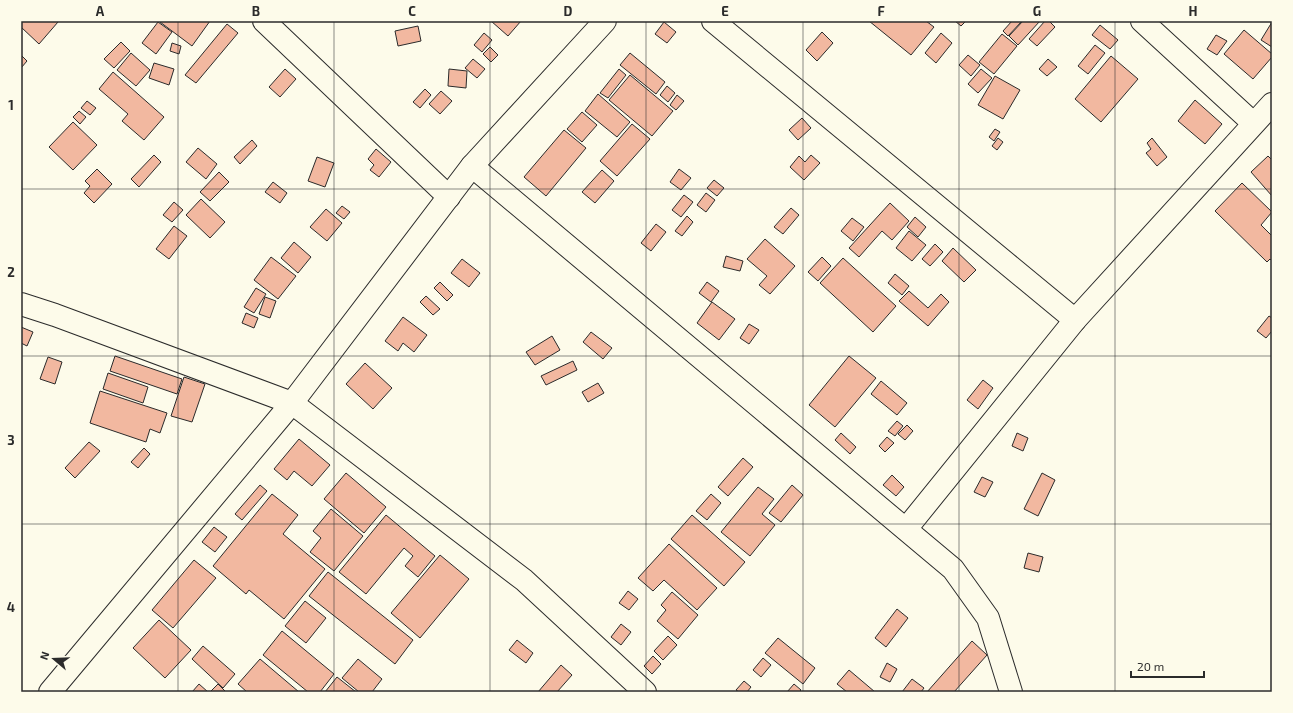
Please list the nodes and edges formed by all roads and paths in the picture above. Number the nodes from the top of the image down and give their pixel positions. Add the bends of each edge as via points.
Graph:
1 (264, 21) edge
2 (605, 21) edge
3 (713, 21) edge
4 (1142, 21) edge
5 (1272, 104) edge
6 (1253, 123) junction
7 (472, 166) junction
8 (448, 197) junction
9 (21, 304) edge
10 (1075, 320) junction
11 (292, 403) junction
12 (906, 529) junction
13 (50, 692) edge
14 (645, 692) edge
15 (1011, 692) edge

1 - 8 street
2 - 7 street
3 - 10 street
4 - 6 street
5 - 6 street
6 - 10 street
7 - 8 street
7 - 12 street
8 - 11 street
9 - 11 street
10 - 12 street
11 - 13 street
11 - 14 street via 524,580
12 - 15 street via 953,569 988,618

